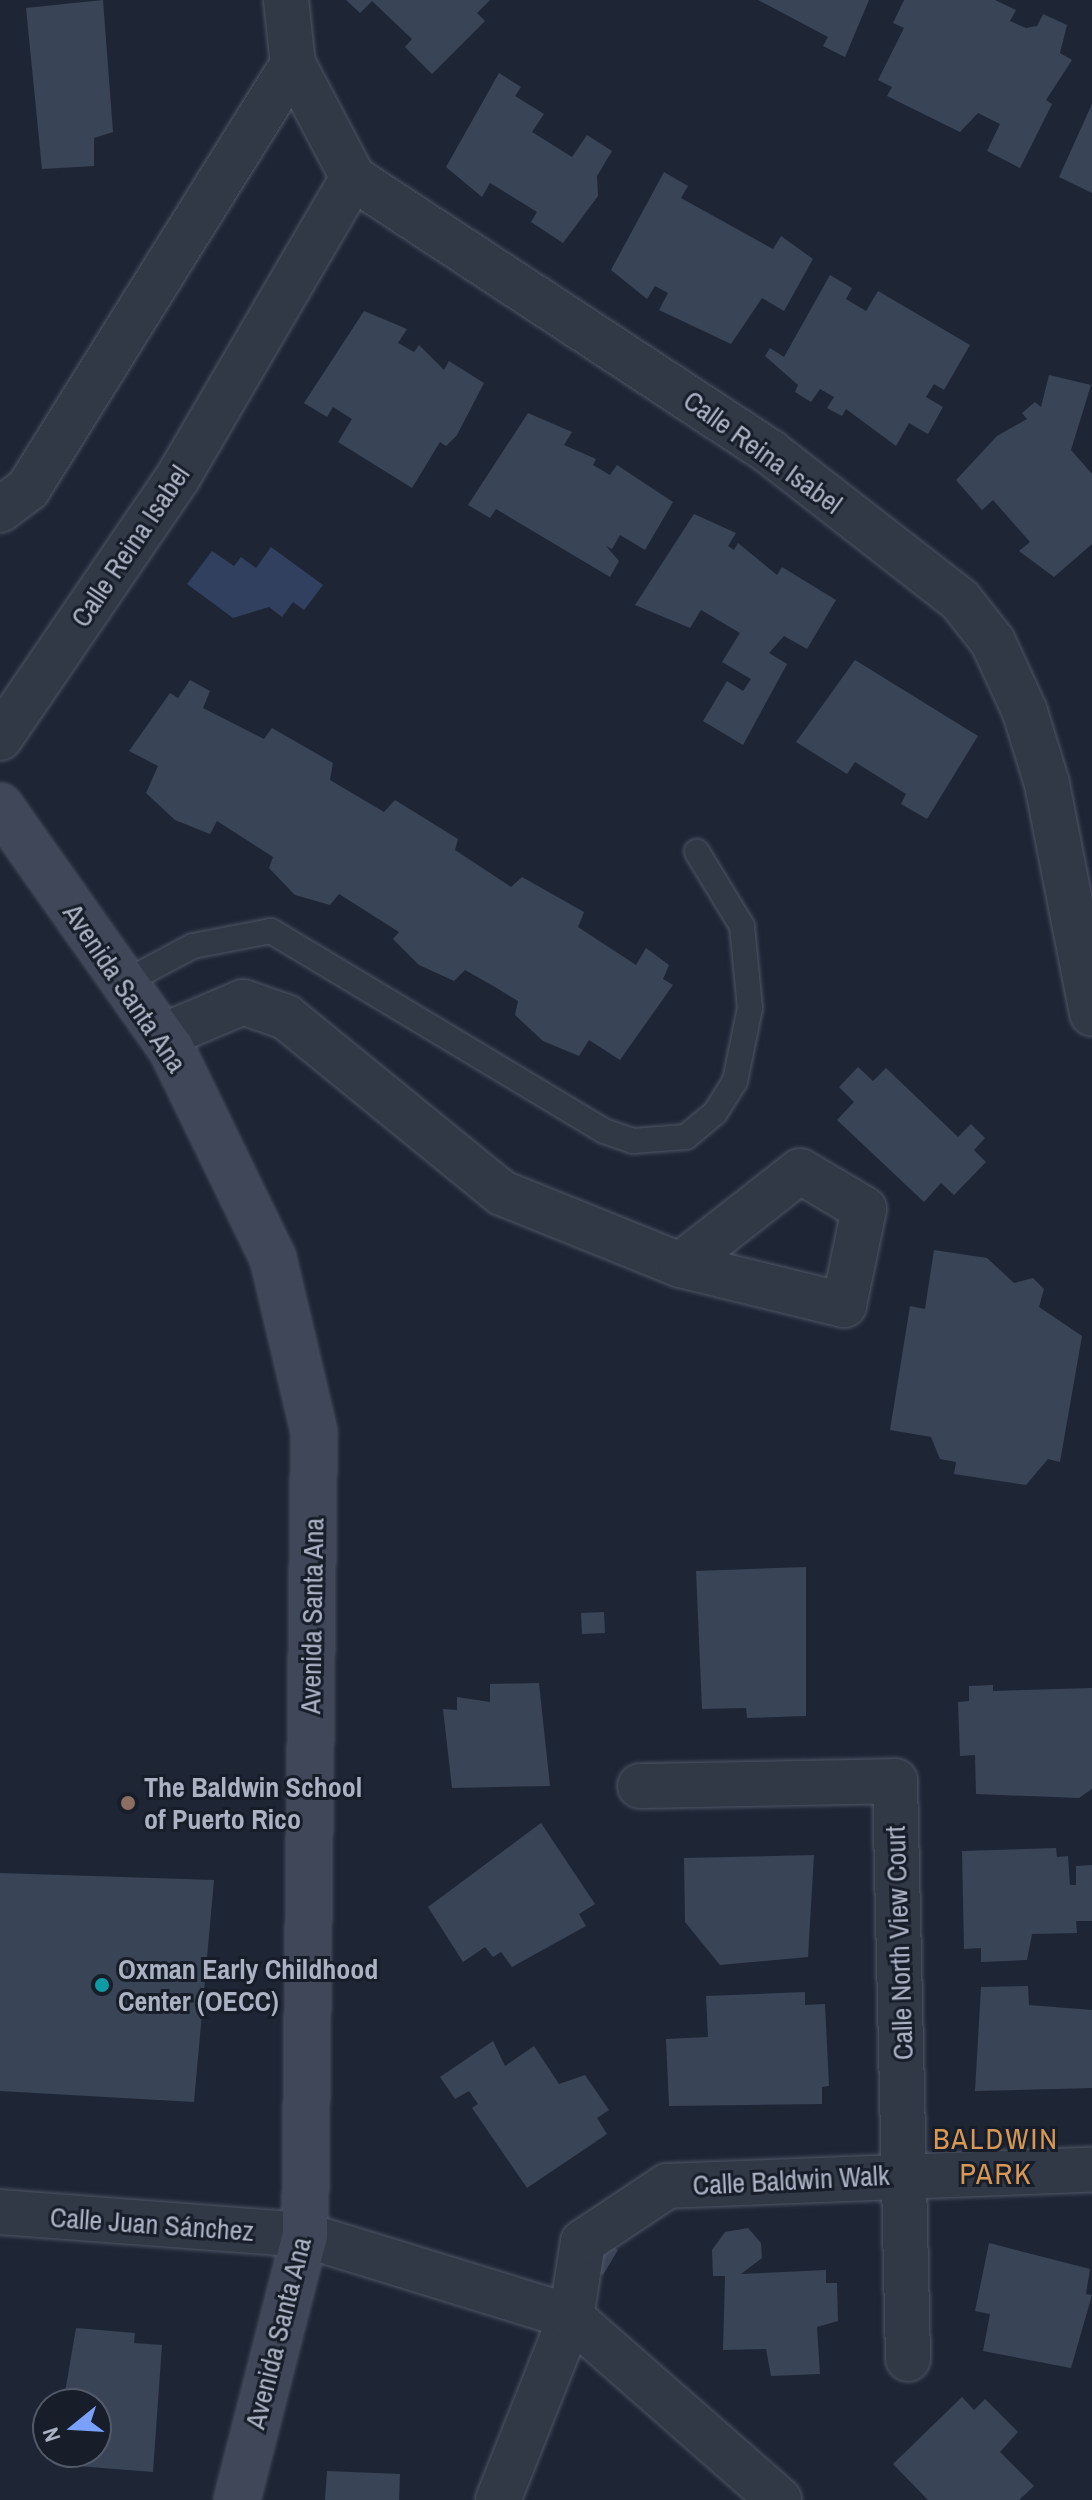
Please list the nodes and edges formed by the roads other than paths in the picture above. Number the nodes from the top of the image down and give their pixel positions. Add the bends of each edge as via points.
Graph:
1 (286, 0) edge
2 (293, 64) junction
3 (353, 178) junction
4 (0, 510) edge
5 (0, 738) edge
6 (0, 806) edge
7 (697, 852) dead end
8 (125, 982) junction
9 (1092, 1014) edge
10 (163, 1036) junction
11 (680, 1265) dead end
12 (640, 1786) dead end
13 (1092, 2170) edge
14 (905, 2174) junction
15 (0, 2212) edge
16 (305, 2235) junction
17 (571, 2317) junction
18 (908, 2359) dead end
19 (237, 2500) edge
20 (498, 2500) edge
21 (779, 2500) edge

1 - 2 street, Calle Reina Isabel
2 - 3 street, Calle Reina Isabel
2 - 4 street via 28,489
3 - 5 street, Calle Reina Isabel via 178,477
3 - 9 street, Calle Reina Isabel via 770,452 960,600 993,642 1025,712 1047,784
6 - 8 street, Avenida Santa Ana
7 - 8 lane via 742,926 750,1008 735,1081 715,1113 686,1137 633,1141 604,1131 271,931 193,946
8 - 10 street, Avenida Santa Ana
10 - 11 street via 243,1002 286,1017 502,1193
10 - 16 street, Avenida Santa Ana via 273,1258 314,1432
12 - 14 street, Calle North View Court via 895,1781
13 - 14 street, Calle Baldwin Walk
14 - 17 street, Calle Baldwin Walk via 667,2186 583,2242
14 - 18 street, Calle North View Court
15 - 16 street, Calle Juan Sánchez
16 - 17 street, Calle Juan Sánchez
16 - 19 street, Avenida Santa Ana
17 - 20 street, Calle Baldwin Walk
17 - 21 street

